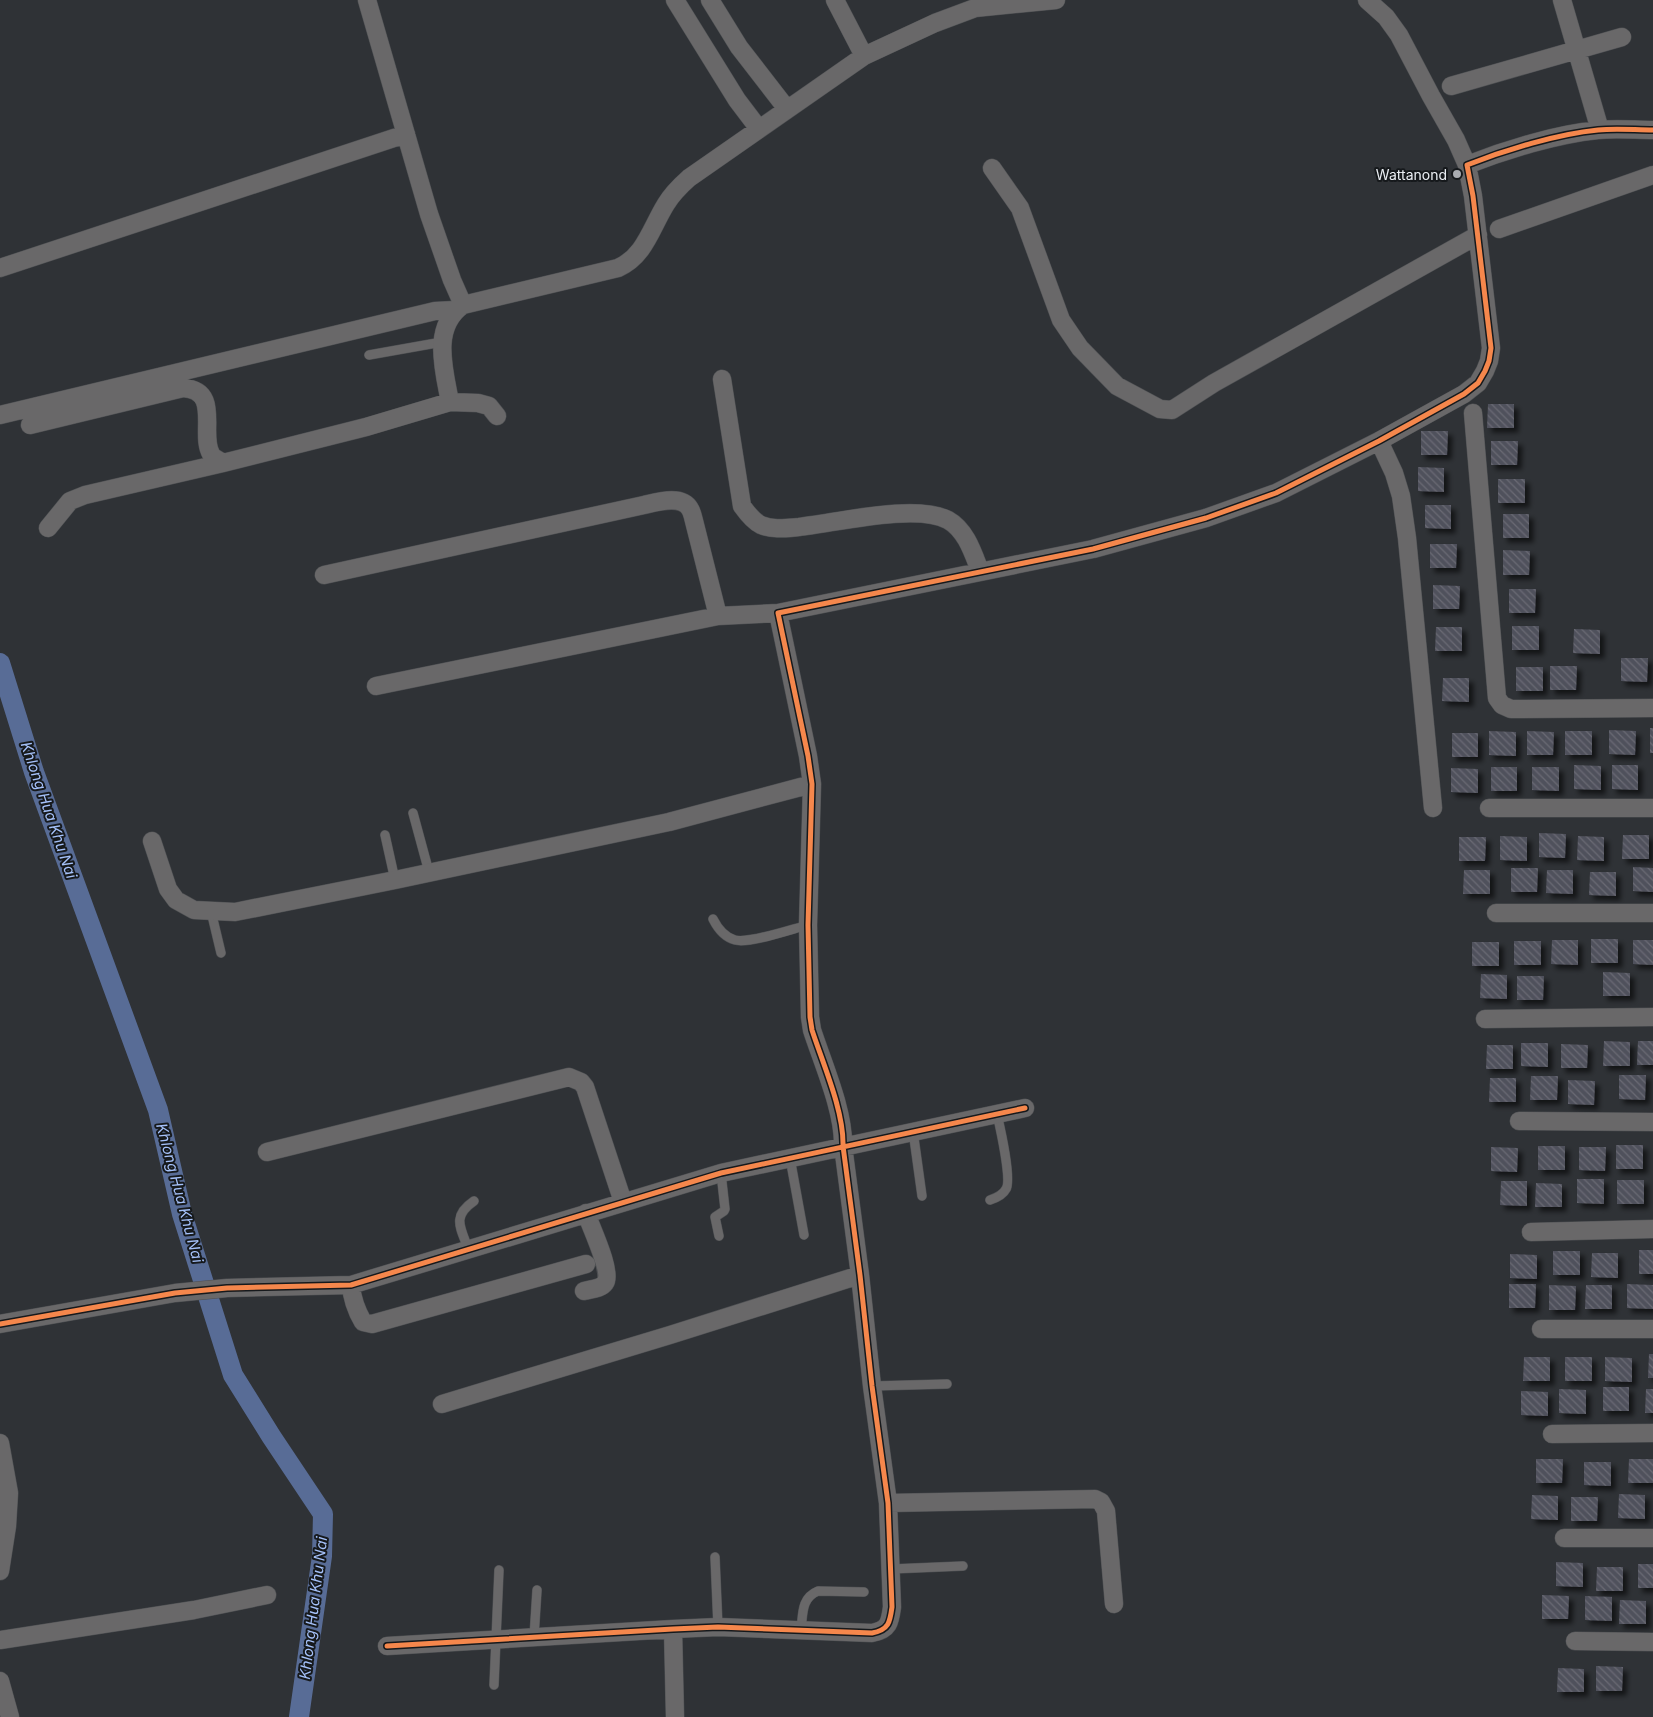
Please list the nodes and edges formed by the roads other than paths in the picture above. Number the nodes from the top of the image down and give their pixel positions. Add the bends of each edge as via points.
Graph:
1 (367, 0) edge
2 (675, 0) edge
3 (710, 0) edge
4 (836, 0) edge
5 (1056, 0) edge
6 (1367, 0) edge
7 (1562, 0) edge
8 (1622, 37) dead end
9 (1577, 49) junction
10 (864, 56) junction
11 (1451, 86) dead end
12 (787, 109) junction
13 (760, 129) junction
14 (1600, 130) junction
15 (1653, 130) edge
16 (406, 134) junction
17 (1467, 165) junction
18 (992, 168) dead end
19 (1653, 175) edge
20 (1499, 229) dead end
21 (1478, 235) junction
22 (0, 268) edge
23 (459, 308) junction
24 (442, 342) junction
25 (369, 355) dead end
26 (722, 379) dead end
27 (450, 402) junction
28 (1473, 413) dead end
29 (0, 415) edge
30 (497, 416) dead end
31 (30, 425) dead end
32 (1379, 442) junction
33 (224, 463) junction
34 (48, 528) dead end
35 (980, 571) junction
36 (324, 575) dead end
37 (778, 613) junction
38 (718, 616) junction
39 (376, 686) dead end
40 (1653, 708) edge
41 (812, 784) junction
42 (1433, 808) dead end
43 (1489, 808) dead end
44 (1653, 808) edge
45 (413, 813) dead end
46 (386, 835) dead end
47 (152, 841) dead end
48 (429, 872) junction
49 (395, 880) junction
50 (211, 911) junction
51 (1496, 913) dead end
52 (1653, 913) edge
53 (713, 919) dead end
54 (808, 925) junction
55 (221, 953) dead end
56 (1653, 1017) edge
57 (1485, 1019) dead end
58 (1025, 1108) dead end
59 (997, 1114) junction
60 (1519, 1121) dead end
61 (1653, 1122) edge
62 (913, 1131) junction
63 (843, 1146) junction
64 (267, 1152) dead end
65 (790, 1158) junction
66 (721, 1173) junction
67 (922, 1196) dead end
68 (990, 1200) dead end
69 (474, 1201) dead end
70 (622, 1202) junction
71 (586, 1213) junction
72 (1653, 1229) edge
73 (1531, 1232) dead end
74 (804, 1235) dead end
75 (719, 1236) dead end
76 (468, 1248) junction
77 (586, 1264) dead end
78 (860, 1275) junction
79 (351, 1285) junction
80 (584, 1291) dead end
81 (0, 1324) edge
82 (1541, 1329) dead end
83 (1653, 1329) edge
84 (947, 1384) dead end
85 (872, 1386) junction
86 (442, 1404) dead end
87 (1653, 1433) edge
88 (1552, 1434) dead end
89 (0, 1444) edge
90 (888, 1503) junction
91 (1564, 1538) dead end
92 (1653, 1538) edge
93 (715, 1557) dead end
94 (963, 1566) dead end
95 (891, 1569) junction
96 (499, 1570) dead end
97 (0, 1571) edge
98 (537, 1590) dead end
99 (864, 1592) dead end
100 (267, 1595) dead end
101 (1114, 1604) dead end
102 (718, 1627) junction
103 (673, 1629) junction
104 (801, 1630) junction
105 (534, 1637) junction
106 (0, 1640) edge
107 (496, 1640) junction
108 (1575, 1641) dead end
109 (1653, 1642) edge
110 (387, 1646) dead end
111 (0, 1681) edge
112 (494, 1685) dead end
113 (10, 1717) edge
114 (675, 1717) edge

1 - 16 street
2 - 13 street via 737,100
3 - 12 street via 739,47
4 - 10 street
5 - 10 street via 975,8
6 - 17 street via 1386,17 1399,35
7 - 9 street
8 - 9 street
9 - 11 street
9 - 14 street
10 - 12 street
12 - 13 street
13 - 23 street via 676,190 630,263
14 - 15 street
14 - 17 street via 1573,133 1493,154
16 - 22 street
16 - 23 street
17 - 21 street
18 - 21 street via 1020,208 1061,320 1080,348 1117,386 1160,409 1172,410 1214,383
19 - 20 street
21 - 32 street via 1491,348 1485,371 1478,383 1464,394
23 - 24 street via 446,325
23 - 29 street
24 - 25 lane
24 - 27 street
26 - 35 street via 742,506 749,516 777,529 896,514 927,514 948,520 962,533 970,543
27 - 30 street via 489,406
27 - 33 street
28 - 40 street via 1497,698 1511,709
31 - 33 street via 183,388 192,389 206,404 208,448
32 - 35 street via 1276,493 1206,518 1093,549
32 - 42 street via 1401,496
33 - 34 street via 85,495 70,501
35 - 37 street
36 - 38 street via 644,505 682,501 690,508
37 - 38 street
37 - 41 street
38 - 39 street
41 - 48 street via 669,822
41 - 54 street
43 - 44 street
45 - 48 lane
46 - 49 lane
47 - 50 street via 168,889 176,900 194,910
48 - 49 street
49 - 50 street via 235,912
50 - 55 lane
51 - 52 street
53 - 54 lane via 725,936 737,941
54 - 63 street via 810,1018 840,1117
56 - 57 street
58 - 59 street
59 - 62 street
59 - 68 lane via 1008,1183 1000,1196
60 - 61 street
62 - 63 street
62 - 67 lane
63 - 65 street
63 - 78 street
64 - 70 street via 569,1077 581,1082 585,1088
65 - 66 street
65 - 74 lane
66 - 70 street
66 - 75 lane via 725,1209 715,1217
69 - 76 lane via 464,1208 459,1220
70 - 71 street
71 - 76 street
71 - 80 street via 608,1278 600,1287
72 - 73 street
76 - 79 street
77 - 79 street via 372,1324 363,1322 357,1312
78 - 85 street
78 - 86 street
79 - 81 street via 227,1288 175,1293
82 - 83 street
84 - 85 lane
85 - 90 street
87 - 88 street
89 - 97 street via 9,1493
90 - 95 street
90 - 101 street via 1095,1499 1106,1511
91 - 92 street
93 - 102 lane
94 - 95 lane
95 - 104 street via 890,1621 879,1632
96 - 107 lane
98 - 105 lane
99 - 104 lane via 818,1591 811,1594 803,1611
100 - 106 street via 194,1610
102 - 103 street
102 - 104 street
103 - 105 street
103 - 114 street
105 - 107 street
107 - 110 street
107 - 112 lane
108 - 109 street
111 - 113 street

